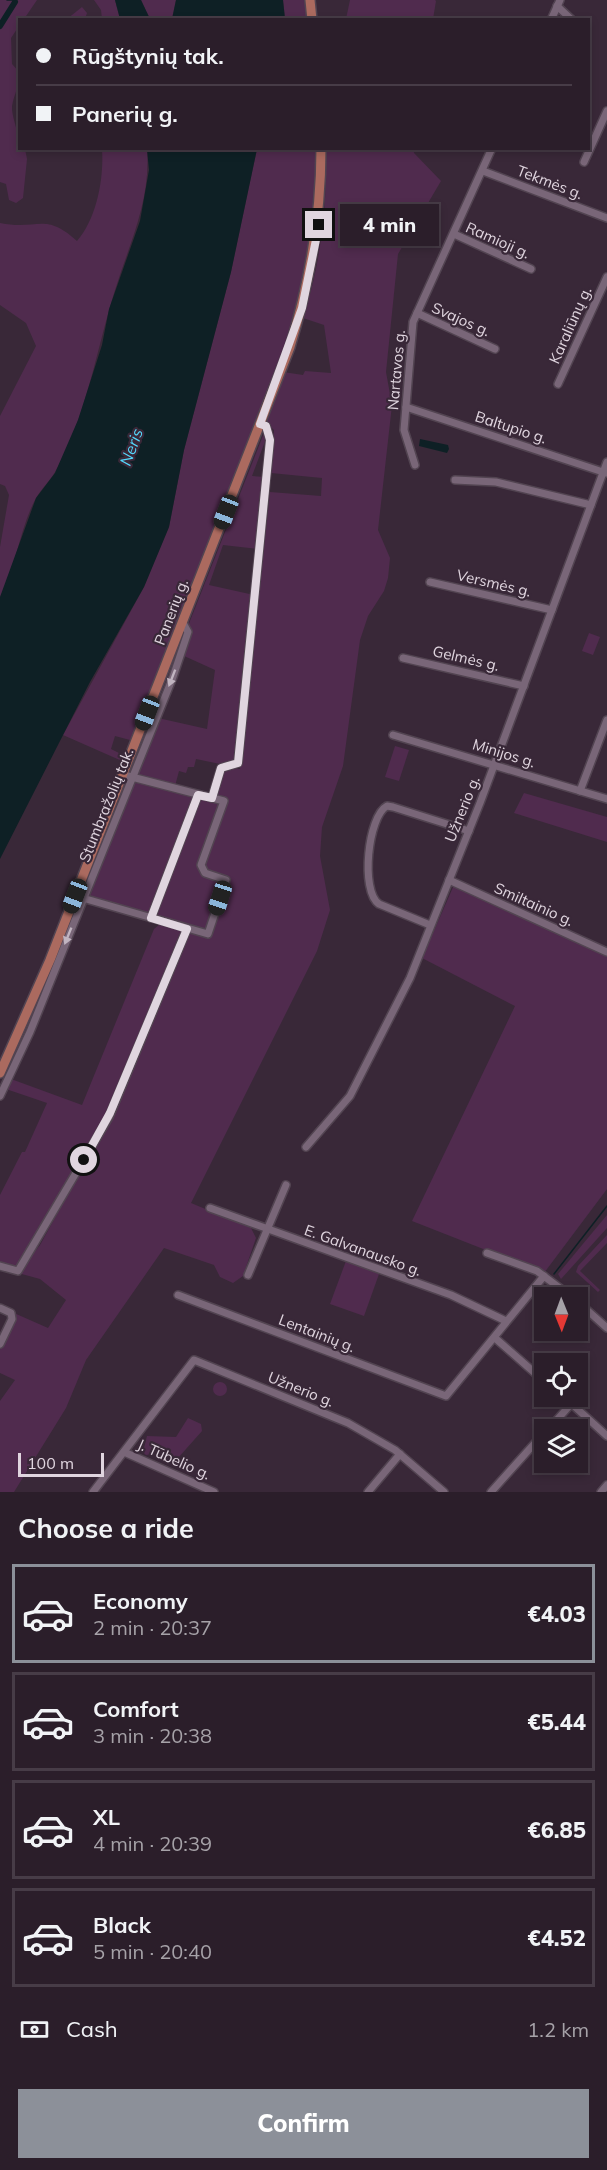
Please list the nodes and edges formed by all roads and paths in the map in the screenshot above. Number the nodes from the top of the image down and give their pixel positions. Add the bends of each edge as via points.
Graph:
1 (310, 0) edge
2 (559, 3) edge
3 (312, 18) edge
4 (552, 18) edge
5 (570, 18) edge
6 (607, 111) edge
7 (590, 149) edge
8 (321, 150) edge
9 (491, 150) edge
10 (589, 150) edge
11 (584, 162) dead end
12 (483, 171) junction
13 (607, 218) edge
14 (454, 234) junction
15 (531, 269) dead end
16 (607, 277) edge
17 (417, 313) junction
18 (495, 349) dead end
19 (558, 384) dead end
20 (406, 407) junction
21 (260, 424) junction
22 (607, 462) edge
23 (415, 465) dead end
24 (605, 473) edge
25 (455, 480) dead end
26 (591, 505) junction
27 (430, 582) dead end
28 (552, 610) junction
29 (403, 658) dead end
30 (524, 686) junction
31 (607, 720) edge
32 (393, 735) dead end
33 (494, 765) junction
34 (127, 776) junction
35 (580, 790) junction
36 (198, 795) junction
37 (212, 798) junction
38 (607, 799) edge
39 (469, 831) junction
40 (449, 880) junction
41 (79, 897) junction
42 (151, 918) junction
43 (430, 926) junction
44 (187, 929) junction
45 (607, 952) edge
46 (0, 1073) edge
47 (0, 1096) edge
48 (306, 1147) dead end
49 (286, 1185) dead end
50 (210, 1208) dead end
51 (267, 1228) junction
52 (488, 1253) dead end
53 (0, 1266) edge
54 (248, 1275) dead end
55 (544, 1276) junction
56 (558, 1287) edge
57 (178, 1295) dead end
58 (0, 1308) edge
59 (588, 1311) edge
60 (506, 1322) junction
61 (607, 1328) edge
62 (495, 1338) junction
63 (0, 1344) edge
64 (534, 1372) edge
65 (568, 1407) edge
66 (574, 1407) edge
67 (558, 1419) edge
68 (607, 1436) edge
69 (534, 1444) edge
70 (124, 1452) junction
71 (398, 1452) junction
72 (607, 1485) edge
73 (93, 1492) edge
74 (214, 1492) edge
75 (368, 1492) edge
76 (444, 1492) edge
77 (491, 1492) edge
78 (601, 1492) edge

1 - 3 main road
2 - 4 street
2 - 5 street
6 - 7 street
8 - 21 main road, Panerių g. via 319,225 308,279 290,347
9 - 12 street, Nartavos g.
10 - 11 street
12 - 13 street, Tekmės g.
12 - 14 street, Nartavos g.
14 - 15 street, Ramioji g.
14 - 17 street, Nartavos g.
16 - 19 street, Karaliūnų g.
17 - 18 street, Svajos g.
17 - 20 street, Nartavos g.
20 - 23 street, Nartavos g. via 404,430
20 - 24 street, Baltupio g.
21 - 34 main road, Panerių g.
21 - 37 street via 266,426 270,440 238,763 221,768
22 - 24 street, Užnerio g.
24 - 26 street, Užnerio g.
25 - 26 street via 496,482
26 - 28 street, Užnerio g.
27 - 28 street, Versmės g.
28 - 30 street, Užnerio g.
29 - 30 street, Gelmės g.
30 - 33 street, Užnerio g.
31 - 35 street
32 - 33 street, Minijos g.
33 - 35 street, Minijos g.
33 - 39 street, Užnerio g.
34 - 36 street
34 - 41 main road, Panerių g.
35 - 38 street, Minijos g.
36 - 37 street
36 - 42 street
37 - 44 street via 224,801 201,865 205,873 226,880 208,934
39 - 40 street, Užnerio g.
39 - 43 street via 393,807 379,812 367,855 374,898
40 - 43 street, Užnerio g.
40 - 45 street, Smiltainio g.
41 - 42 street
41 - 46 main road, Panerių g.
41 -> 47 street via 14,1070
42 - 44 street
43 - 48 street, Užnerio g. via 410,978 350,1096
44 - 53 street via 109,1117 18,1271
49 - 51 street
50 - 51 street, E. Galvanausko g.
51 - 54 street
51 - 60 street, E. Galvanausko g. via 451,1295
52 - 55 street
55 - 56 street
55 - 60 street
57 - 62 street, Lentainių g. via 446,1396
58 - 63 street via 11,1313 12,1318
59 - 61 street
60 - 62 street
62 - 64 street
65 - 67 street
66 - 68 street
69 - 77 street
70 - 71 street, Užnerio g. via 194,1360 348,1423
70 - 73 street
70 - 74 street, J. Tūbelio g.
71 - 75 street
71 - 76 street, Užnerio g.
72 - 78 street

